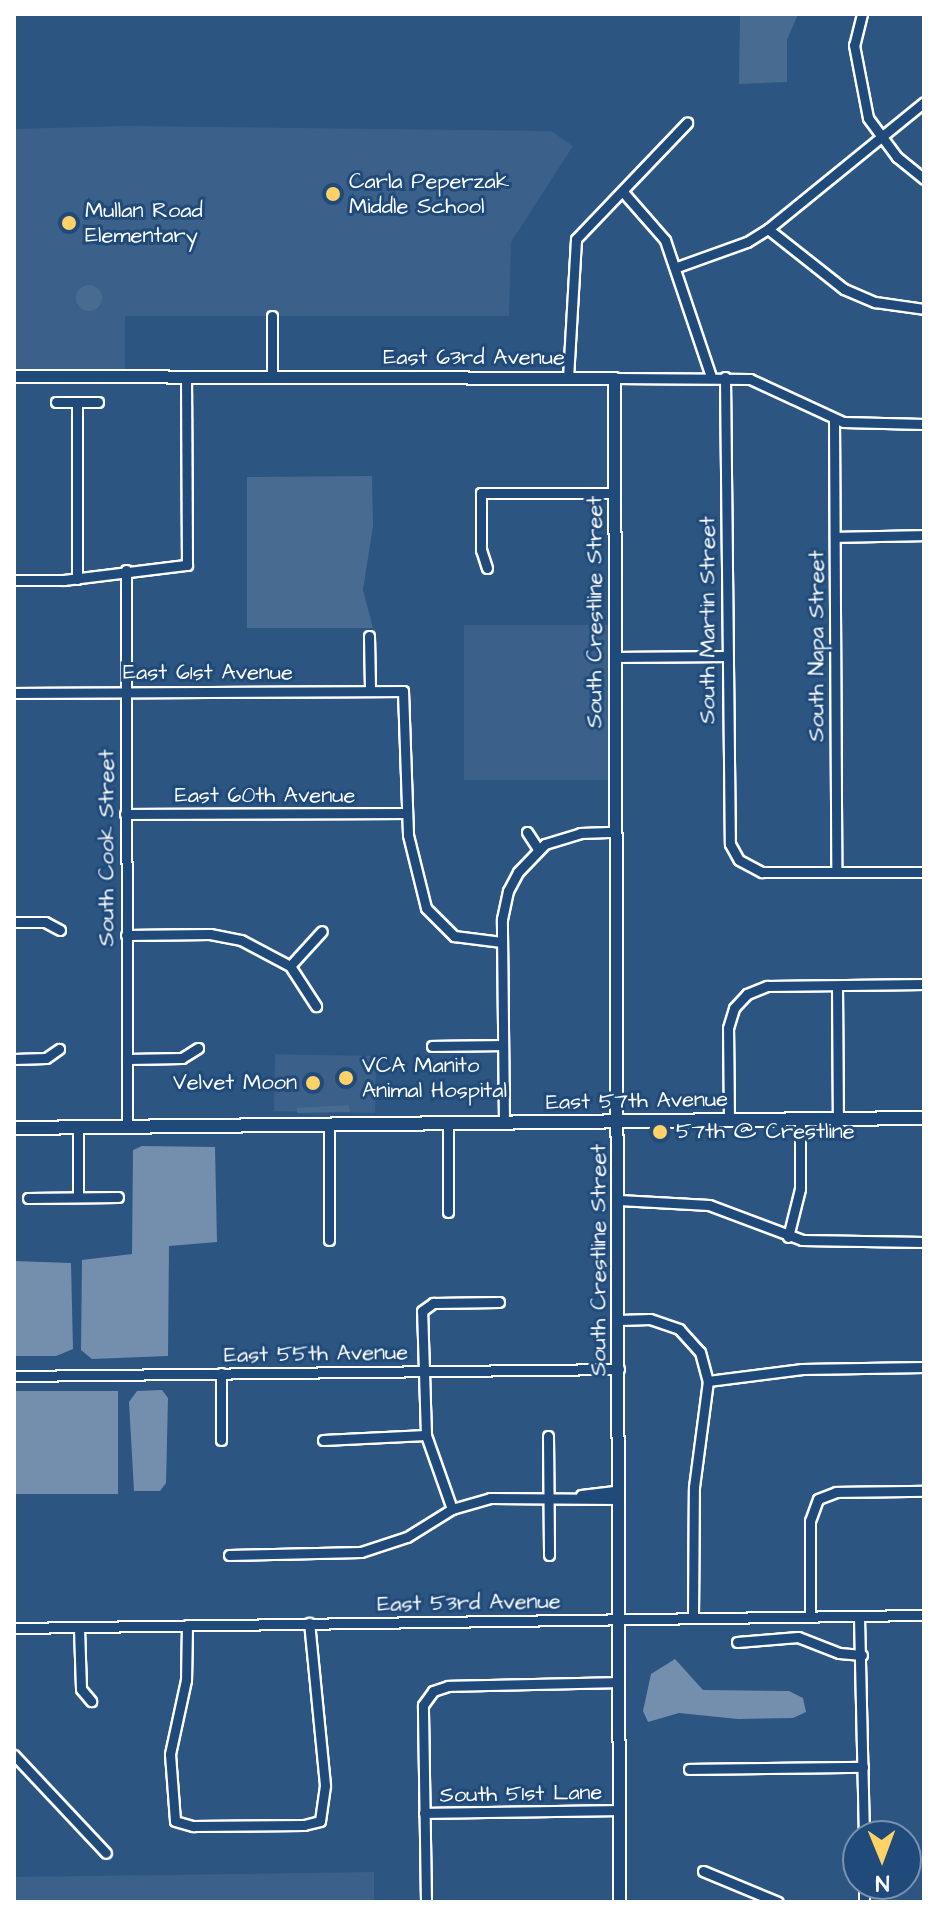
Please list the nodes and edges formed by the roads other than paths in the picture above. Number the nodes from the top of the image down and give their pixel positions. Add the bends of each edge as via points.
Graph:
1 (862, 14) edge
2 (924, 102) edge
3 (687, 123) dead end
4 (880, 138) junction
5 (924, 179) edge
6 (623, 192) junction
7 (768, 229) junction
8 (677, 267) junction
9 (924, 309) edge
10 (272, 316) dead end
11 (14, 376) edge
12 (186, 376) junction
13 (272, 377) junction
14 (711, 377) junction
15 (725, 377) junction
16 (568, 378) junction
17 (614, 378) junction
18 (56, 402) dead end
19 (77, 402) junction
20 (98, 402) dead end
21 (834, 419) junction
22 (924, 424) edge
23 (614, 493) junction
24 (924, 535) edge
25 (835, 537) junction
26 (487, 568) dead end
27 (126, 570) junction
28 (77, 579) junction
29 (14, 580) edge
30 (369, 636) dead end
31 (726, 656) junction
32 (616, 657) junction
33 (370, 690) junction
34 (124, 691) junction
35 (14, 693) edge
36 (406, 813) junction
37 (125, 814) junction
38 (527, 832) dead end
39 (616, 832) junction
40 (538, 849) junction
41 (836, 872) junction
42 (924, 872) edge
43 (14, 922) edge
44 (60, 930) dead end
45 (322, 931) dead end
46 (126, 935) junction
47 (502, 942) junction
48 (290, 966) junction
49 (924, 984) edge
50 (837, 986) junction
51 (316, 1006) dead end
52 (503, 1045) junction
53 (432, 1046) dead end
54 (198, 1048) dead end
55 (59, 1049) dead end
56 (14, 1059) edge
57 (127, 1059) junction
58 (924, 1118) edge
59 (800, 1119) junction
60 (838, 1119) junction
61 (729, 1120) junction
62 (618, 1121) junction
63 (504, 1122) junction
64 (448, 1123) junction
65 (329, 1124) junction
66 (127, 1126) junction
67 (78, 1127) junction
68 (14, 1128) edge
69 (78, 1197) junction
70 (118, 1197) dead end
71 (28, 1198) dead end
72 (619, 1200) junction
73 (448, 1212) dead end
74 (788, 1237) junction
75 (329, 1240) dead end
76 (924, 1242) edge
77 (499, 1302) dead end
78 (619, 1320) junction
79 (924, 1367) edge
80 (619, 1369) junction
81 (425, 1371) junction
82 (221, 1373) junction
83 (14, 1376) edge
84 (708, 1381) junction
85 (426, 1435) junction
86 (548, 1436) dead end
87 (221, 1440) dead end
88 (323, 1440) dead end
89 (924, 1491) edge
90 (619, 1494) junction
91 (548, 1495) junction
92 (452, 1509) junction
93 (229, 1555) dead end
94 (549, 1555) dead end
95 (924, 1615) edge
96 (862, 1616) junction
97 (810, 1617) junction
98 (693, 1618) junction
99 (618, 1619) junction
100 (309, 1623) junction
101 (187, 1625) junction
102 (14, 1628) edge
103 (79, 1628) junction
104 (737, 1642) dead end
105 (862, 1655) junction
106 (618, 1682) junction
107 (91, 1701) dead end
108 (14, 1755) edge
109 (863, 1767) junction
110 (689, 1769) dead end
111 (618, 1810) junction
112 (424, 1813) junction
113 (864, 1820) edge
114 (106, 1853) dead end
115 (703, 1871) dead end
116 (426, 1902) edge
117 (619, 1902) edge
118 (778, 1902) edge

1 - 4 street via 854,45 858,78
2 - 4 street
3 - 6 street
4 - 5 street
4 - 7 street
6 - 8 street via 651,220
6 - 16 street via 590,219 576,239
7 - 8 street
7 - 9 street via 844,289 875,302
8 - 14 street
10 - 13 street
11 - 12 street, East 63rd Avenue
12 - 13 street, East 63rd Avenue
12 - 27 street via 187,565
13 - 16 street, East 63rd Avenue
14 - 15 street, East 63rd Avenue
14 - 17 street, East 63rd Avenue
15 - 21 street, East 63rd Avenue via 769,384
15 - 31 street, South Martin Street
16 - 17 street, East 63rd Avenue
17 - 23 street, South Crestline Street
18 - 19 street
19 - 20 street
19 - 28 street
21 - 22 street, East 63rd Avenue
21 - 25 street, South Napa Street
23 - 26 street via 481,493 481,550
23 - 32 street, South Crestline Street
24 - 25 street
25 - 41 street, South Napa Street
27 - 28 street
27 - 34 street, South Cook Street
28 - 29 street
30 - 33 street
31 - 32 street
31 - 41 street, South Martin Street via 728,836 739,860 762,872
32 - 39 street, South Crestline Street
33 - 34 street, East 61st Avenue
33 - 36 street, East 61st Avenue via 403,691
34 - 35 street, East 61st Avenue
34 - 37 street, South Cook Street
36 - 37 street, East 60th Avenue
36 - 47 street via 420,888 432,916 454,936
37 - 46 street, South Cook Street
38 - 40 street
39 - 40 street via 567,836
39 - 62 street, South Crestline Street
40 - 47 street via 508,891
41 - 42 street
43 - 44 street via 45,922
45 - 48 street
46 - 48 street via 228,936
46 - 57 street, South Cook Street
47 - 52 street
48 - 51 street
49 - 50 street
50 - 60 street
50 - 61 street via 767,986 740,1001 728,1028
52 - 53 street
52 - 63 street
54 - 57 street via 182,1058
55 - 56 street via 46,1058
57 - 66 street, South Cook Street
58 - 60 main road, East 57th Avenue
59 - 60 main road, East 57th Avenue
59 - 61 main road, East 57th Avenue
59 - 74 street via 800,1189
61 - 62 main road, East 57th Avenue
62 - 63 main road, East 57th Avenue
62 - 72 street, South Crestline Street
63 - 64 main road, East 57th Avenue
64 - 65 main road, East 57th Avenue
64 - 73 street
65 - 66 main road, East 57th Avenue
65 - 75 street
66 - 67 main road, East 57th Avenue
67 - 68 main road, East 57th Avenue
67 - 69 street
69 - 70 street
69 - 71 street
72 - 74 street via 709,1205
72 - 78 street, South Crestline Street
74 - 76 street via 837,1243
77 - 81 street via 423,1306
78 - 80 street, South Crestline Street
78 - 84 street via 650,1319 679,1329 700,1352
79 - 84 street via 802,1369
80 - 81 street, East 55th Avenue
80 - 90 street, South Crestline Street
81 - 82 street, East 55th Avenue
81 - 85 street
82 - 83 street, East 55th Avenue
82 - 87 street
84 - 98 street via 694,1487
85 - 88 street
85 - 92 street
86 - 91 street
89 - 97 street via 836,1492 818,1499 810,1521
90 - 91 street
90 - 99 street, South Crestline Street
91 - 92 street via 490,1498
91 - 94 street
92 - 93 street via 407,1537 361,1552
95 - 96 street, East 53rd Avenue
96 - 97 street, East 53rd Avenue
96 - 105 street
97 - 98 street, East 53rd Avenue
98 - 99 street, East 53rd Avenue
99 - 100 street, East 53rd Avenue
99 - 106 street, South Crestline Street
100 - 101 street, East 53rd Avenue
100 - 101 street via 309,1665 324,1745 320,1821 193,1826 175,1821 170,1754 186,1680
101 - 103 street, East 53rd Avenue
102 - 103 street, East 53rd Avenue
103 - 107 street via 81,1689
104 - 105 street via 798,1637 839,1653
105 - 109 street
106 - 111 street, South Crestline Street
106 - 112 street via 448,1686 433,1691 423,1705
108 - 114 street
109 - 110 street
109 - 113 street
111 - 112 street, South 51st Lane
111 - 117 street, South Crestline Street
112 - 116 street
115 - 118 street

